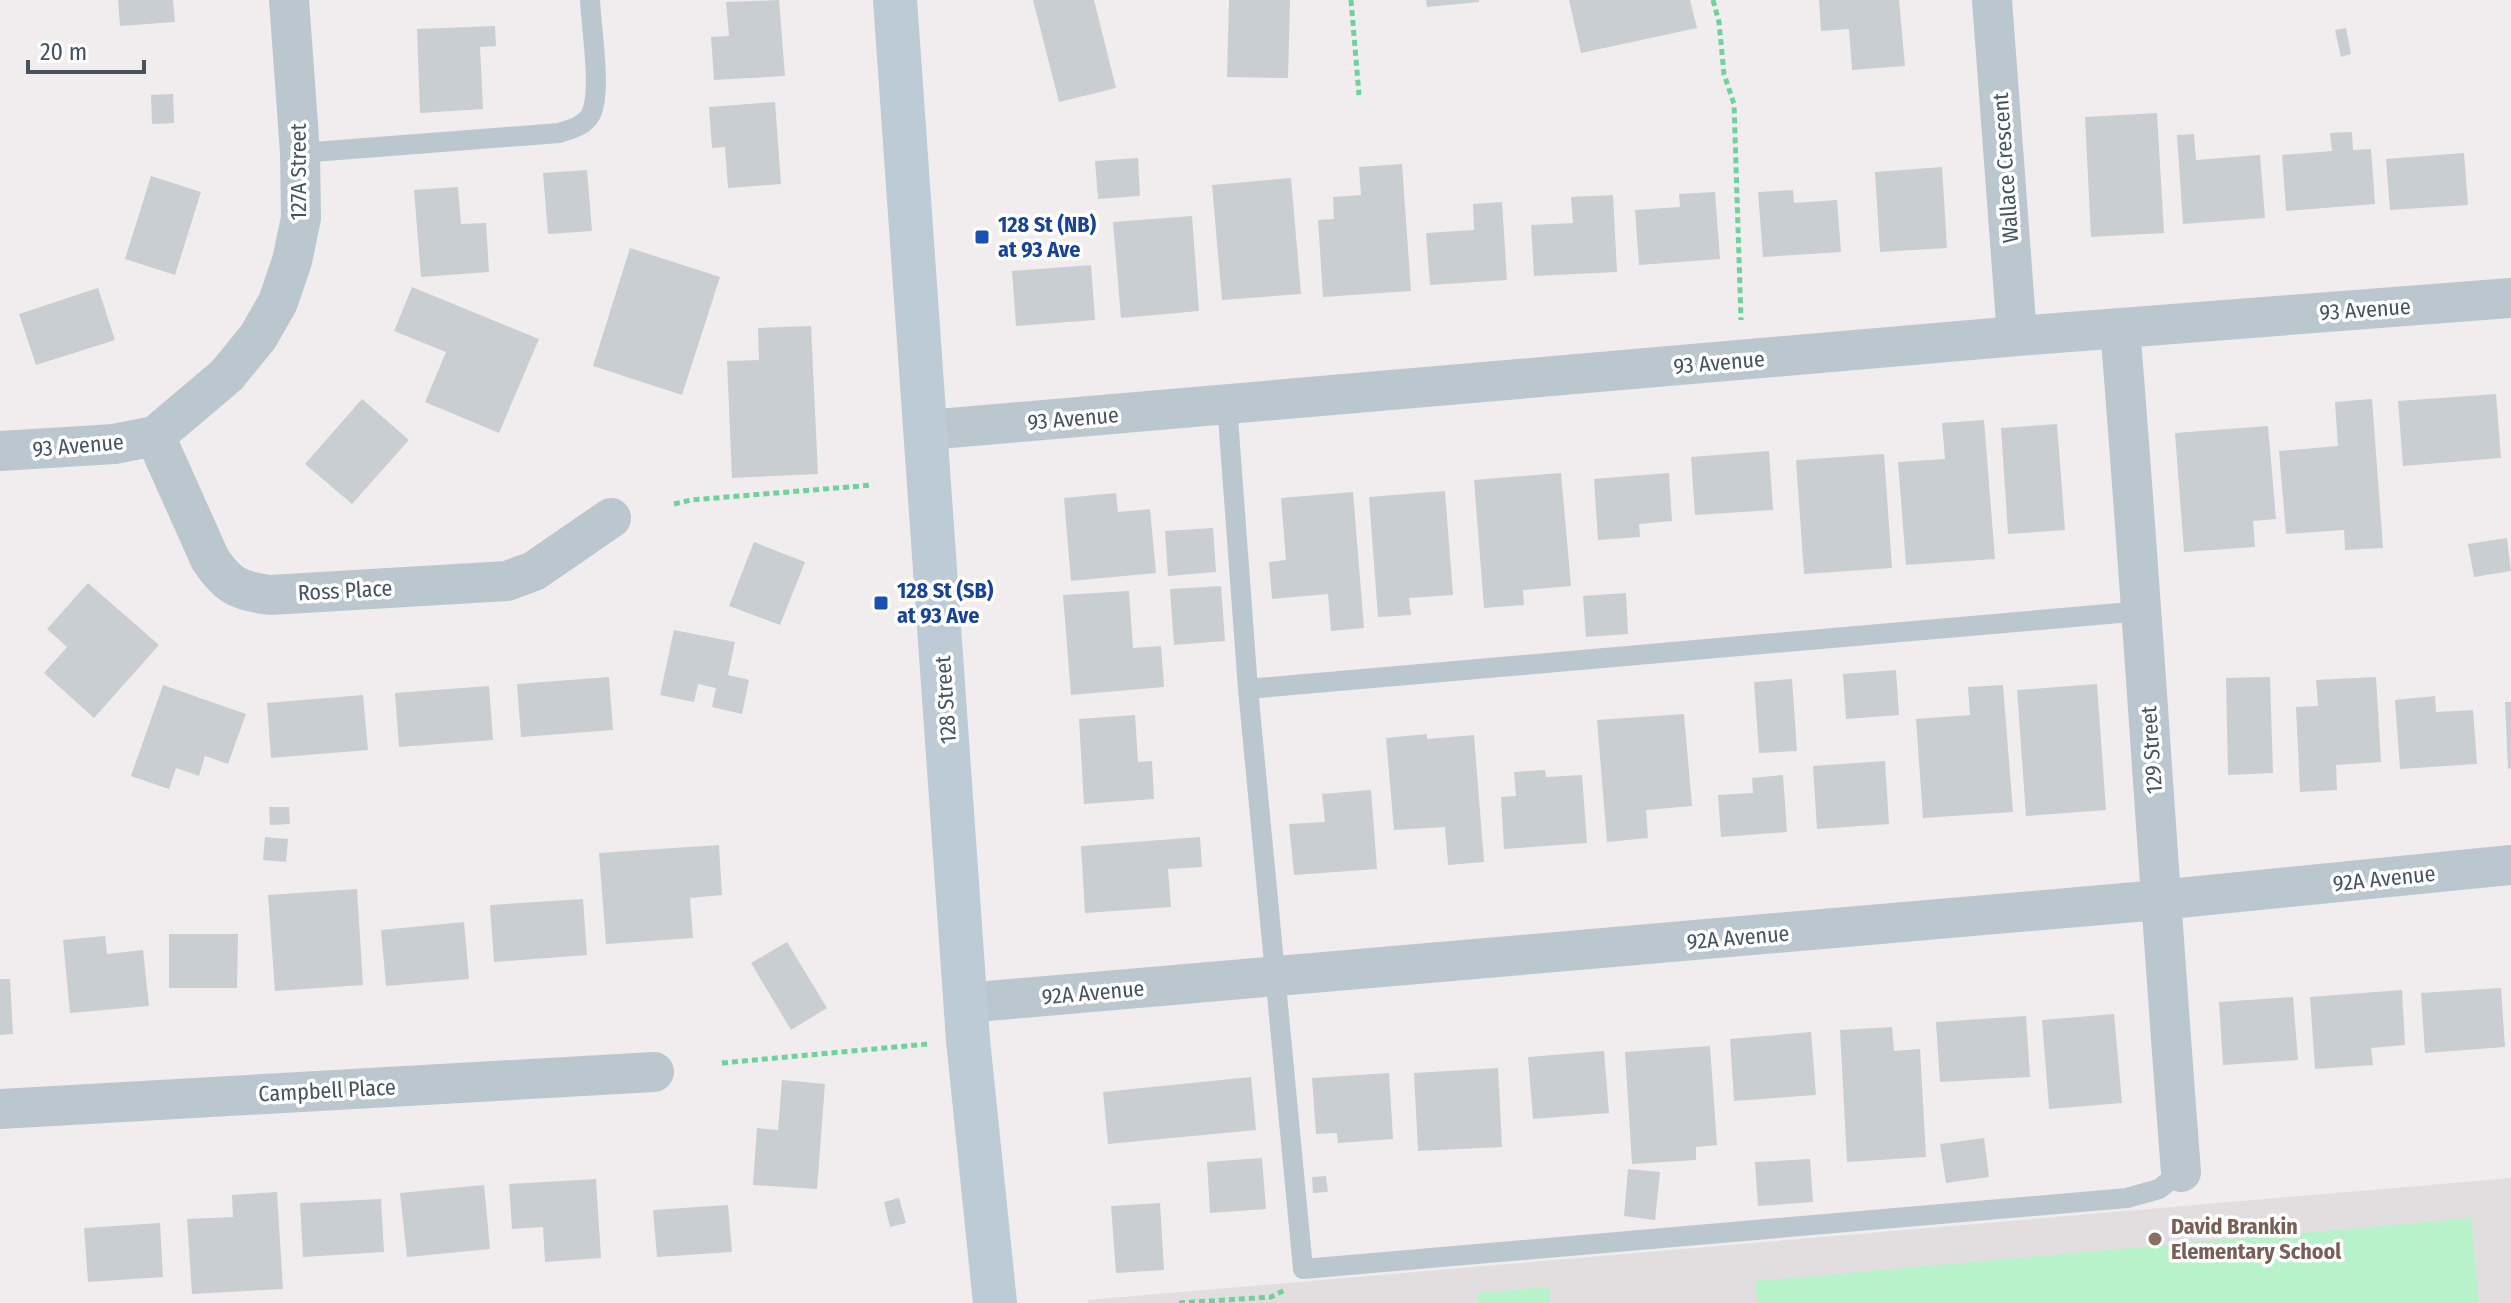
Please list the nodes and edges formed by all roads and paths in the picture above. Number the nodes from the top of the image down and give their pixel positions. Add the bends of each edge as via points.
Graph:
1 (289, 0) edge
2 (590, 0) edge
3 (895, 0) edge
4 (1351, 0) edge
5 (1713, 0) edge
6 (1992, 0) edge
7 (1359, 95) dead end
8 (300, 153) junction
9 (2511, 298) edge
10 (2120, 328) junction
11 (1741, 329) dead end
12 (2017, 336) junction
13 (1227, 404) junction
14 (927, 430) junction
15 (155, 436) junction
16 (0, 451) edge
17 (873, 485) dead end
18 (674, 504) dead end
19 (611, 518) dead end
20 (2142, 611) junction
21 (1248, 689) junction
22 (2511, 865) edge
23 (2159, 900) junction
24 (1276, 976) junction
25 (965, 1003) junction
26 (930, 1044) dead end
27 (722, 1063) dead end
28 (654, 1072) dead end
29 (0, 1109) edge
30 (2181, 1172) joint
31 (1303, 1269) junction
32 (995, 1303) edge
33 (1179, 1303) edge

1 - 8 street, 127A Street
2 - 8 lane via 595,100 590,116 578,127 559,133
3 - 14 main road, 128 Street
4 - 7 path
5 - 11 path via 1734,104
6 - 12 street, Wallace Crescent
8 - 15 street, 127A Street via 301,218 278,302 227,375
9 - 10 street, 93 Avenue
10 - 12 street, 93 Avenue
10 - 20 street, 129 Street
12 - 13 street, 93 Avenue
13 - 14 street, 93 Avenue
13 - 21 lane
14 - 25 main road, 128 Street
15 - 16 street, 93 Avenue via 114,444
15 - 19 street, Ross Place via 210,559 221,576 248,593 507,581 534,571
17 - 18 path
20 - 21 lane
20 - 23 street, 129 Street
21 - 24 lane
22 - 23 street, 92A Avenue
23 - 24 street, 92A Avenue
23 - 30 street, 129 Street
24 - 25 street, 92A Avenue
24 - 31 lane
25 - 32 main road, 128 Street
26 - 27 path
28 - 29 street, Campbell Place
30 - 31 lane via 2159,1189 2127,1198
31 - 33 path via 1292,1286 1271,1297

